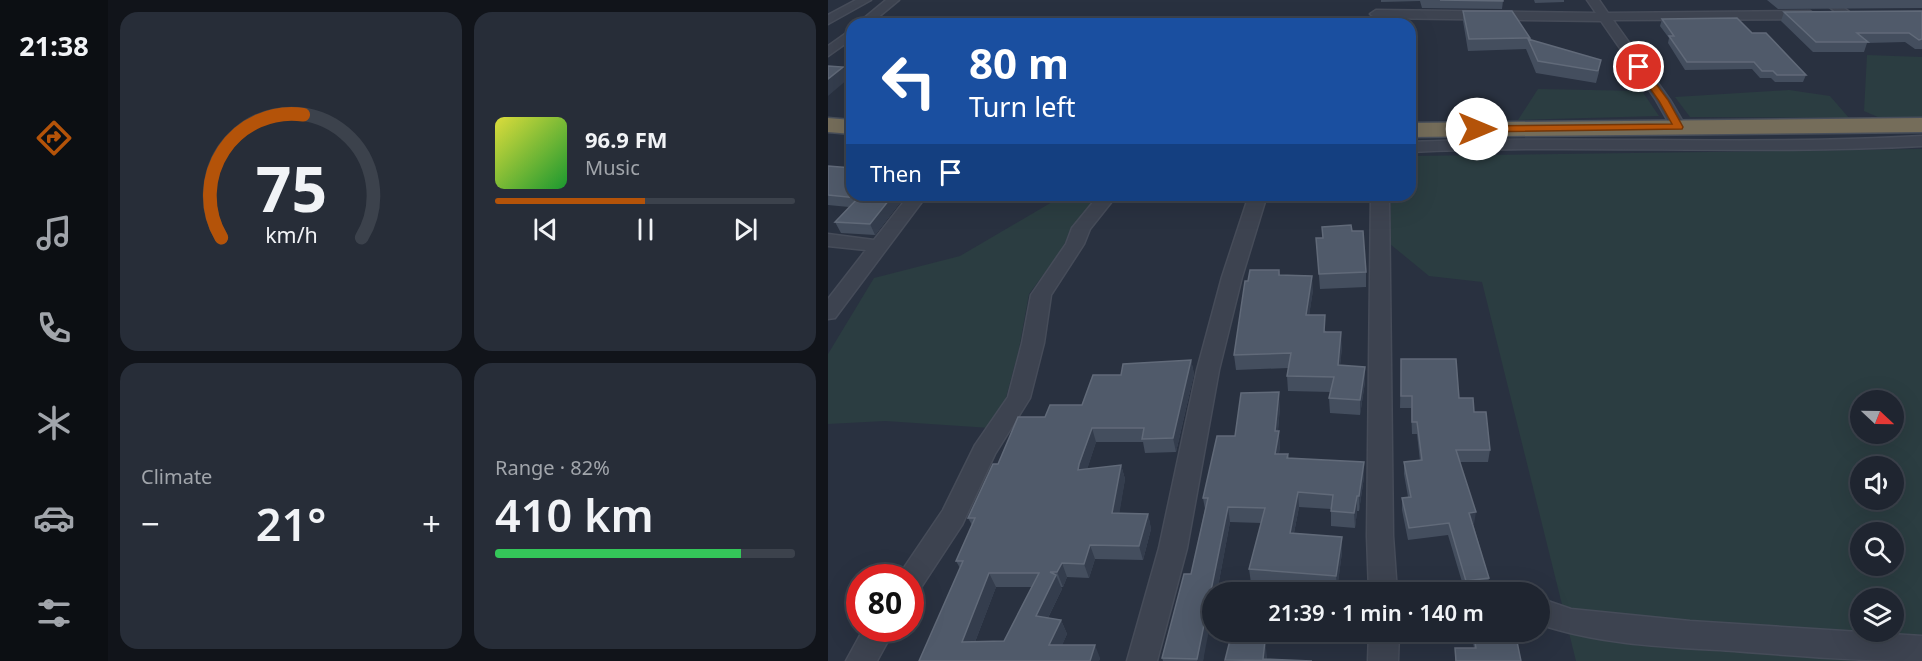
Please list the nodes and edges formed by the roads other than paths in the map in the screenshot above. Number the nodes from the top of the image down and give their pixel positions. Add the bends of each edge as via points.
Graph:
1 (865, 0) edge
2 (893, 0) edge
3 (1374, 0) edge
4 (1593, 0) edge
5 (1827, 0) edge
6 (1603, 17) junction
7 (870, 18) edge
8 (1376, 18) edge
9 (1416, 19) edge
10 (828, 20) edge
11 (846, 37) edge
12 (829, 50) edge
13 (828, 125) edge
14 (1922, 125) edge
15 (846, 126) edge
16 (1678, 127) junction
17 (1416, 130) edge
18 (1922, 141) edge
19 (1416, 147) edge
20 (914, 201) edge
21 (1103, 201) edge
22 (1256, 201) edge
23 (1380, 201) edge
24 (828, 240) edge
25 (881, 246) junction
26 (828, 313) edge
27 (921, 564) edge
28 (1382, 582) edge
29 (1550, 615) edge
30 (872, 642) edge
31 (1384, 642) edge
32 (1922, 650) edge
33 (861, 661) edge
34 (1142, 661) edge
35 (1383, 661) edge

1 - 10 street
2 - 7 street
3 - 8 street
4 - 6 street
5 - 6 street via 1852,15
6 - 9 street
6 - 16 street via 1664,100
11 - 12 street
13 - 15 highway
14 - 16 highway
16 - 17 highway
18 - 19 street via 1850,145 1655,147 1504,143
20 - 25 street
21 - 27 street via 1081,228 1075,244 1041,295 1019,398 984,451 952,517
22 - 34 street via 1208,370 1173,548
23 - 28 street
24 - 25 street
25 - 26 street
29 - 32 street via 1570,622 1680,634
30 - 33 street
31 - 35 street

